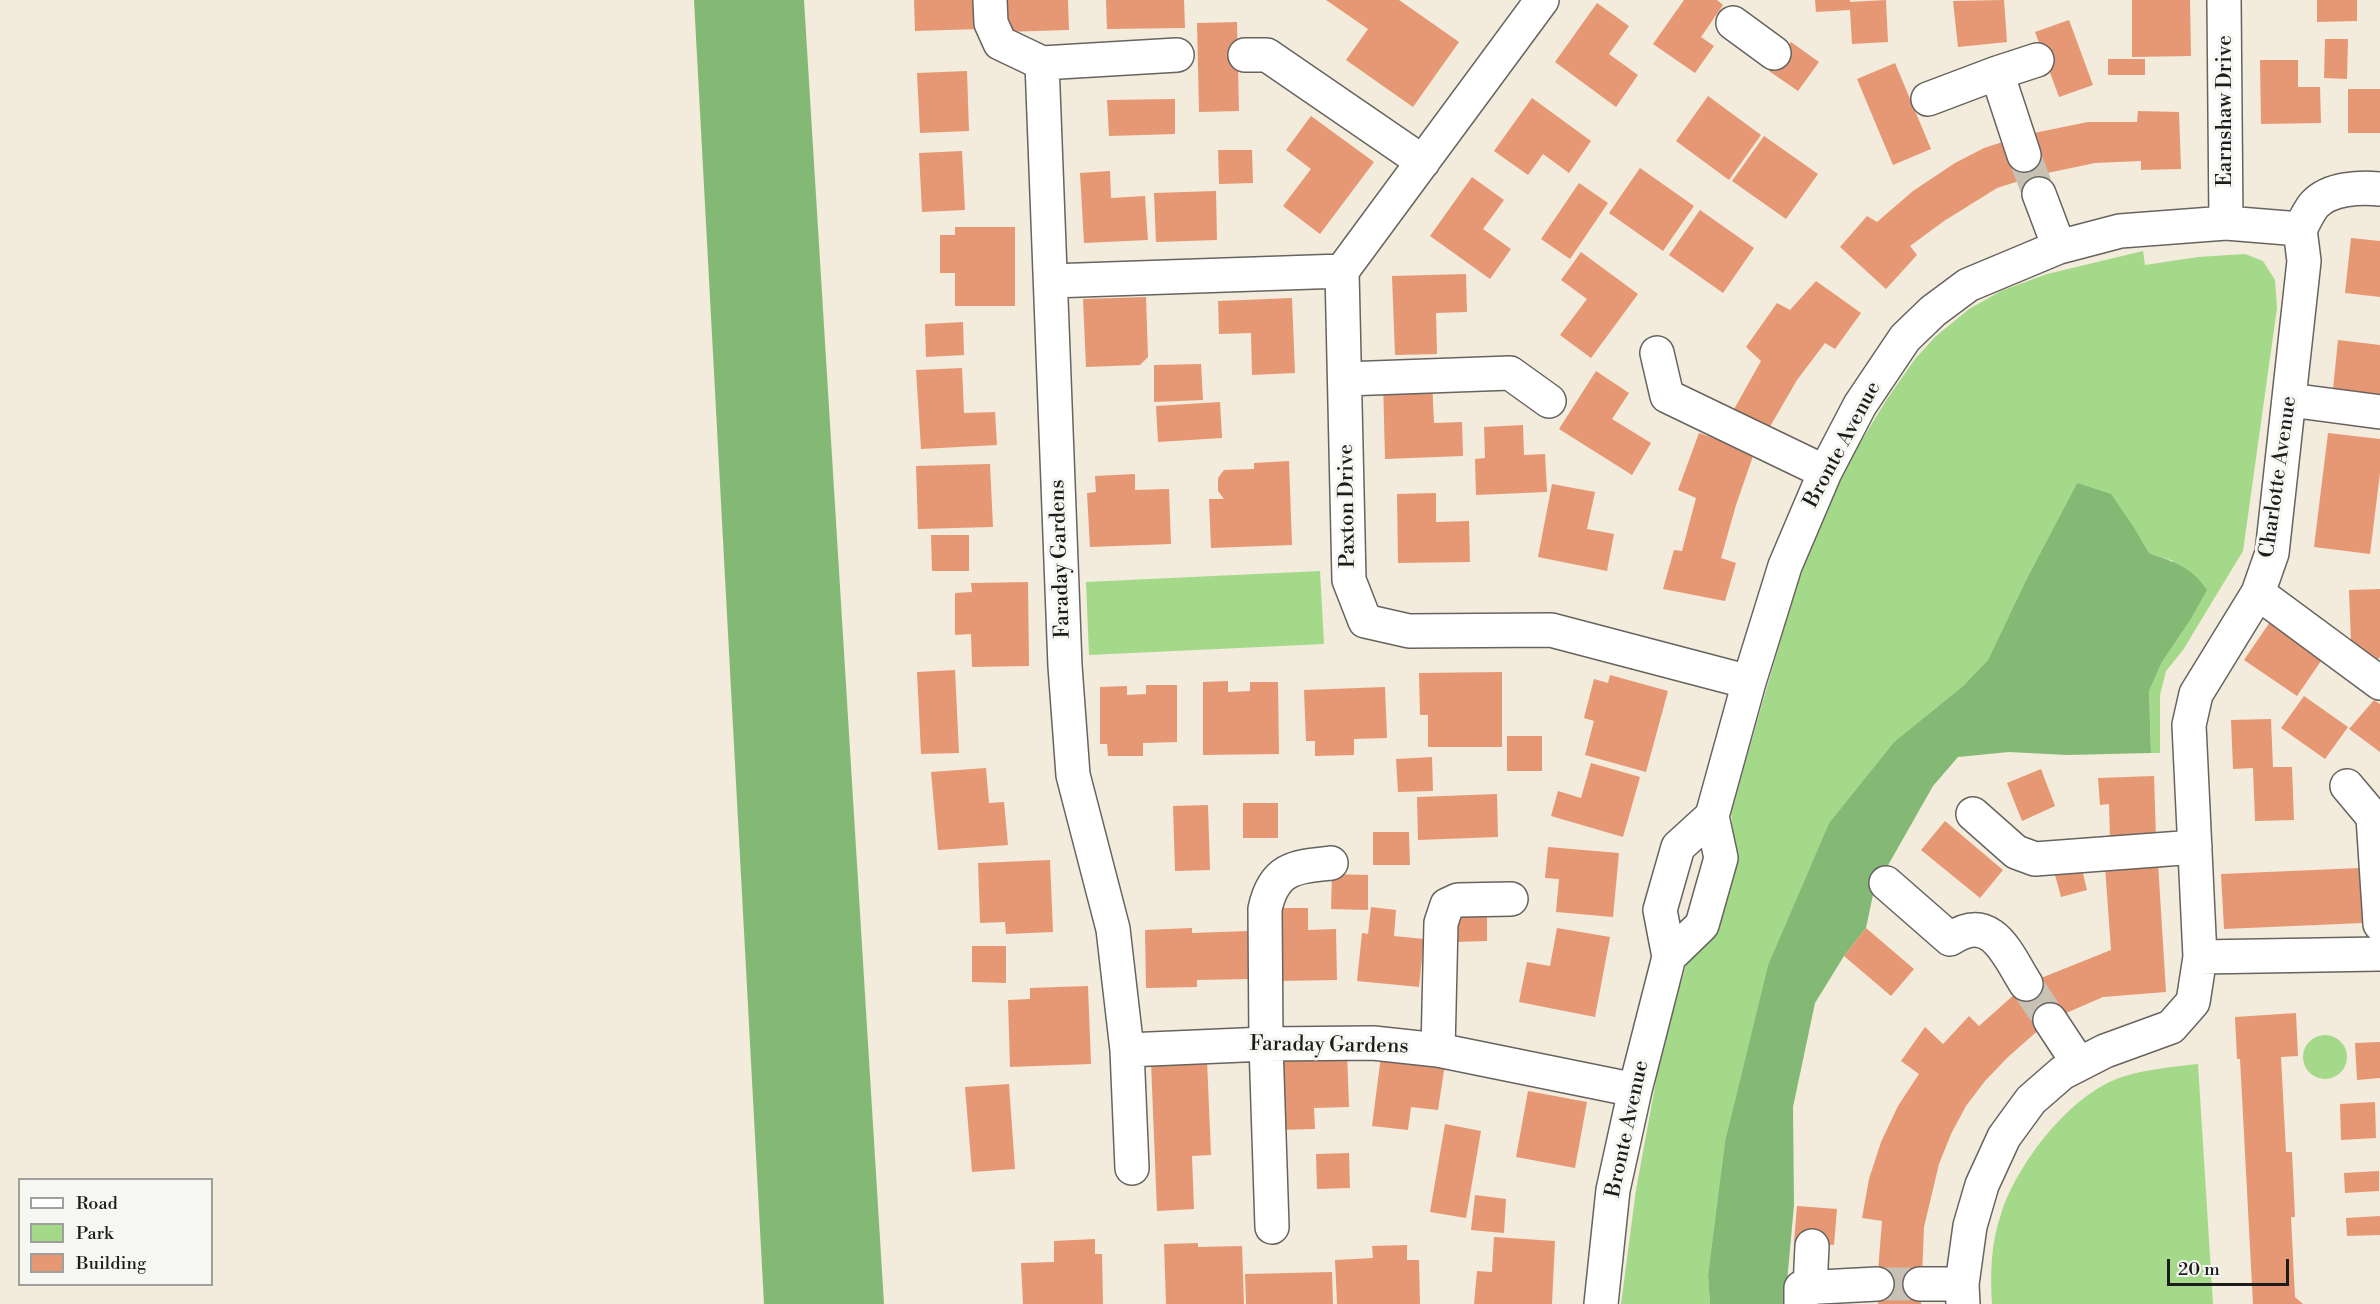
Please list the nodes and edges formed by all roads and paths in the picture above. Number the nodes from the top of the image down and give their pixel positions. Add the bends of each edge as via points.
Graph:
1 (990, 0) edge
2 (1542, 0) edge
3 (2224, 0) edge
4 (1736, 20) edge
5 (1774, 53) dead end
6 (1178, 55) dead end
7 (1245, 55) dead end
8 (2037, 60) dead end
9 (1042, 63) junction
10 (1996, 73) junction
11 (1928, 99) dead end
12 (2024, 155) tunnel mouth
13 (1423, 162) junction
14 (2380, 189) edge
15 (2039, 194) tunnel mouth
16 (2226, 223) junction
17 (2300, 229) junction
18 (2059, 247) junction
19 (1342, 272) junction
20 (1051, 281) junction
21 (1657, 353) dead end
22 (1345, 379) junction
23 (2290, 400) junction
24 (1549, 401) dead end
25 (2380, 412) edge
26 (1825, 472) junction
27 (2258, 593) junction
28 (1749, 682) junction
29 (2380, 683) edge
30 (2347, 786) dead end
31 (1973, 813) dead end
32 (1712, 816) junction
33 (2195, 848) junction
34 (1331, 863) dead end
35 (1886, 883) dead end
36 (1511, 899) dead end
37 (2380, 924) edge
38 (2380, 954) edge
39 (1669, 957) junction
40 (2200, 957) junction
41 (2026, 984) tunnel mouth
42 (2050, 1020) tunnel mouth
43 (1266, 1044) junction
44 (1127, 1050) junction
45 (1438, 1050) junction
46 (2079, 1064) junction
47 (1635, 1090) junction
48 (1132, 1168) dead end
49 (1272, 1227) dead end
50 (1812, 1246) dead end
51 (1877, 1284) tunnel mouth
52 (1920, 1284) tunnel mouth
53 (1962, 1294) edge
54 (1805, 1296) edge
55 (1601, 1304) edge

1 - 9 street via 991,23 1000,43
2 - 13 street
3 - 16 street, Earnshaw Drive
4 - 5 street
6 - 9 street
7 - 13 street via 1267,54
8 - 10 street
9 - 20 street, Faraday Gardens
10 - 11 street
10 - 12 street
13 - 19 street
14 - 17 street via 2335,193 2315,203
15 - 18 street
16 - 17 street, Bronte Avenue
16 - 18 street, Bronte Avenue via 2120,231
17 - 23 street, Charlotte Avenue via 2304,261
18 - 26 street, Bronte Avenue via 1968,285 1933,311 1905,338 1860,405
19 - 20 street
19 - 22 street, Paxton Drive
20 - 44 street, Faraday Gardens via 1065,666 1073,775 1113,929
21 - 26 street via 1667,396
22 - 24 street via 1510,373
22 - 28 street, Paxton Drive via 1349,580 1365,621 1409,631 1551,630
23 - 25 street
23 - 27 street, Charlotte Avenue via 2272,553
26 - 28 street, Bronte Avenue via 1785,566
27 - 29 street
27 - 33 street, Charlotte Avenue via 2196,694 2189,724
28 - 32 street, Bronte Avenue
30 - 37 street via 2373,817
31 - 33 street via 2016,852 2035,859
32 - 39 street, Bronte Avenue via 1720,858 1702,925
32 - 39 street, Bronte Avenue via 1678,847 1660,910
33 - 40 street, Charlotte Avenue
34 - 43 street via 1288,870 1269,893 1265,909
35 - 41 street via 1950,939 1973,929 1986,931 1999,941
36 - 45 street via 1458,900 1447,905 1441,923
38 - 40 street
39 - 47 street, Bronte Avenue
40 - 46 street, Charlotte Avenue via 2193,1002 2171,1027
42 - 46 street
43 - 44 street, Faraday Gardens
43 - 45 street, Faraday Gardens via 1372,1043
43 - 49 street
44 - 48 street, Faraday Gardens
45 - 47 street, Faraday Gardens
46 - 53 street, Charlotte Avenue via 2062,1073 2031,1101 2004,1137 1982,1185 1970,1226
47 - 55 street, Bronte Avenue via 1613,1190
50 - 54 street
51 - 54 street
52 - 53 street

